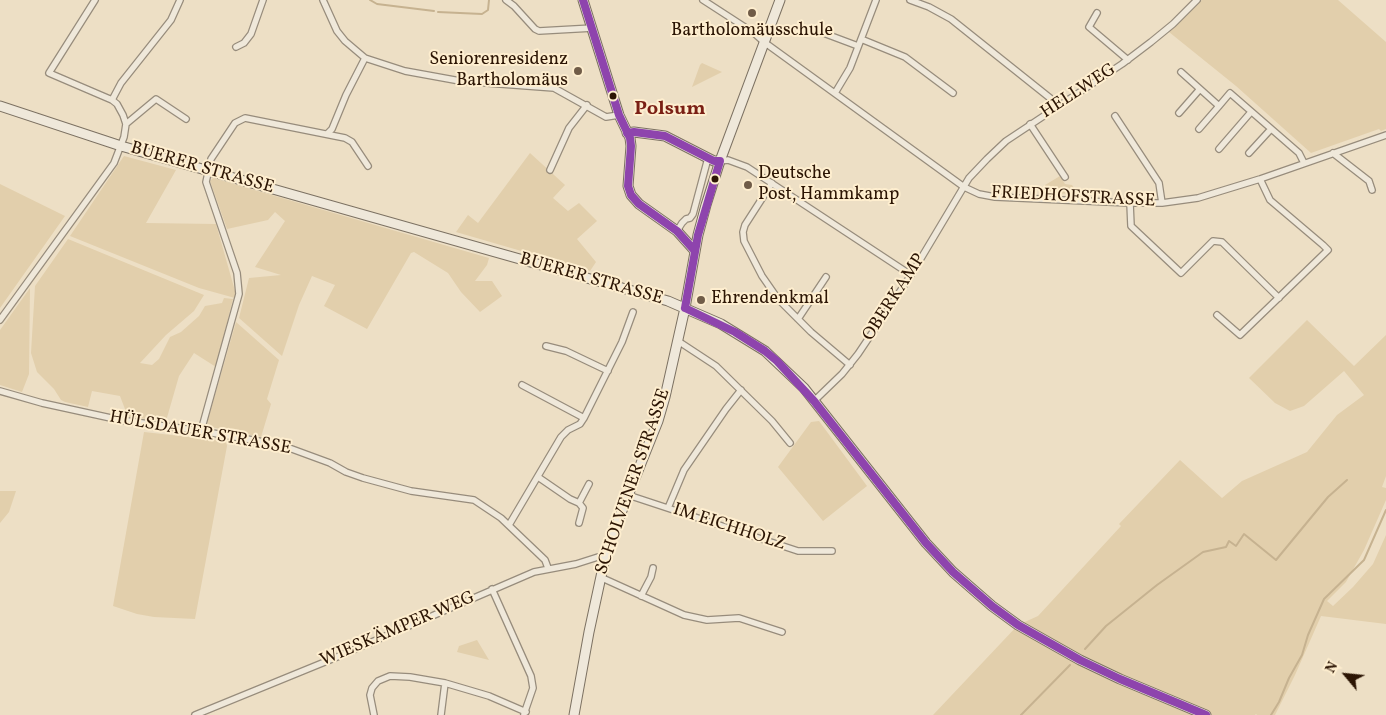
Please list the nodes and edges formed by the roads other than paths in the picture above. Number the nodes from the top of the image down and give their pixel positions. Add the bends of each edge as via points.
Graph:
1 (95, 0) edge
2 (180, 0) edge
3 (263, 0) edge
4 (323, 0) edge
5 (506, 0) edge
6 (583, 0) edge
7 (703, 0) edge
8 (780, 0) edge
9 (876, 0) edge
10 (910, 0) edge
11 (1197, 0) edge
12 (1097, 13) dead end
13 (593, 28) junction
14 (820, 29) dead end
15 (861, 39) junction
16 (764, 42) junction
17 (858, 46) junction
18 (236, 47) dead end
19 (365, 58) junction
20 (1128, 60) junction
21 (1181, 72) dead end
22 (1200, 89) junction
23 (835, 93) junction
24 (953, 93) dead end
25 (112, 100) junction
26 (587, 105) junction
27 (0, 106) edge
28 (1219, 106) junction
29 (1056, 107) junction
30 (1251, 112) junction
31 (1179, 113) dead end
32 (619, 115) junction
33 (1115, 116) dead end
34 (186, 119) dead end
35 (126, 124) junction
36 (1030, 124) junction
37 (1199, 129) dead end
38 (1271, 129) junction
39 (627, 133) junction
40 (327, 134) junction
41 (1386, 135) edge
42 (121, 146) junction
43 (1219, 149) dead end
44 (1249, 153) dead end
45 (1333, 153) junction
46 (708, 158) junction
47 (720, 161) junction
48 (1304, 163) junction
49 (368, 166) dead end
50 (208, 170) junction
51 (550, 170) dead end
52 (1065, 177) dead end
53 (1260, 179) junction
54 (772, 183) junction
55 (964, 187) junction
56 (1372, 190) dead end
57 (1130, 203) junction
58 (1162, 203) junction
59 (677, 231) junction
60 (695, 252) junction
61 (911, 275) junction
62 (826, 277) dead end
63 (1279, 298) junction
64 (686, 308) junction
65 (633, 312) dead end
66 (1216, 315) dead end
67 (798, 319) junction
68 (0, 320) edge
69 (678, 341) junction
70 (546, 346) dead end
71 (850, 365) junction
72 (608, 370) junction
73 (522, 385) dead end
74 (741, 390) junction
75 (0, 392) edge
76 (814, 401) junction
77 (584, 418) junction
78 (201, 431) junction
79 (790, 443) dead end
80 (538, 477) junction
81 (589, 484) dead end
82 (628, 495) junction
83 (579, 502) junction
84 (668, 508) junction
85 (580, 523) dead end
86 (509, 526) junction
87 (832, 551) dead end
88 (605, 558) junction
89 (548, 568) junction
90 (653, 568) dead end
91 (600, 577) junction
92 (492, 589) junction
93 (642, 596) junction
94 (782, 632) dead end
95 (444, 683) junction
96 (525, 713) edge
97 (195, 715) edge
98 (374, 715) edge
99 (441, 715) edge
100 (574, 715) edge
101 (1206, 715) edge

1 - 25 street via 49,73
2 - 25 street via 171,20 121,82
3 - 18 street via 251,34
4 - 19 street via 337,31
5 - 13 street via 539,31
6 - 13 main road
7 - 16 street, FRIEDHOFSTRASSE
8 - 16 main road, SCHOLVENER STRASSE
9 - 15 street
10 - 29 street via 951,19 1050,98
11 - 20 street, HELLWEG
12 - 20 street, HELLWEG via 1089,27
13 - 32 main road
14 - 17 street
15 - 17 street
15 - 24 street via 905,57
16 - 23 street, FRIEDHOFSTRASSE
16 - 47 main road, SCHOLVENER STRASSE
17 - 23 street
19 - 26 street via 405,71 460,81 554,88
19 - 40 street
20 - 29 street, HELLWEG
21 - 22 street
22 - 28 street
22 - 31 street
23 - 55 street, FRIEDHOFSTRASSE
25 - 35 street
26 - 32 street via 606,117
26 - 51 street via 569,128
27 - 42 main road, BUERER STRASSE
28 - 30 street via 1230,93
28 - 37 street
29 - 36 street, HELLWEG
30 - 38 street
30 - 43 street
32 - 39 main road
33 - 58 street via 1159,183
34 - 35 street via 156,99
35 - 42 street
36 - 52 street, HELLWEG
36 - 55 street, HELLWEG via 996,150
38 - 44 street
38 - 48 street via 1299,153
39 - 46 main road via 665,136
39 - 59 main road via 631,146 628,186 631,195
40 - 49 street via 352,142
40 - 50 street via 244,118 235,123 211,159
41 - 45 street, FRIEDHOFSTRASSE
42 - 50 main road, BUERER STRASSE
42 - 68 street via 114,163
45 - 48 street, FRIEDHOFSTRASSE
45 - 56 street via 1369,181
46 - 47 main road
46 - 59 street via 693,214
47 - 54 street via 728,160 748,167
47 - 60 main road, SCHOLVENER STRASSE
48 - 53 street, FRIEDHOFSTRASSE
50 - 64 main road, BUERER STRASSE
50 - 78 street via 207,186 237,273 239,294
53 - 58 street, FRIEDHOFSTRASSE via 1198,198
53 - 63 street via 1267,197 1328,250
54 - 61 street
54 - 67 street via 745,225 744,241 770,288
55 - 57 street, FRIEDHOFSTRASSE via 996,197
55 - 61 street, OBERKAMP
57 - 58 street, FRIEDHOFSTRASSE
57 - 63 street via 1131,226 1181,273 1213,241 1222,242
59 - 60 main road
60 - 64 main road, SCHOLVENER STRASSE
61 - 71 street, OBERKAMP
62 - 67 street
63 - 66 street via 1240,335
64 - 69 main road, SCHOLVENER STRASSE
64 - 76 main road, BUERER STRASSE via 721,324 765,351
65 - 72 street
67 - 71 street
69 - 74 street via 698,352
69 - 82 main road, SCHOLVENER STRASSE via 658,421
70 - 72 street via 566,351
71 - 76 street, OBERKAMP
72 - 77 street
73 - 77 street
74 - 79 street
74 - 84 street via 684,470
75 - 78 street, HÜLSDAUER STRASSE via 120,420
76 - 101 main road, BUERER STRASSE via 926,543 970,588 1046,642 1120,679
77 - 80 street via 561,437
78 - 86 street, HÜLSDAUER STRASSE via 281,445 346,472 411,491 474,500
80 - 83 street
80 - 86 street
81 - 83 street
82 - 84 street, IM EICHHOLZ
82 - 88 main road, SCHOLVENER STRASSE
83 - 85 street via 583,508
84 - 87 street, IM EICHHOLZ via 798,551
86 - 89 street, HÜLSDAUER STRASSE via 545,560
88 - 89 street, WIESKÄMPER WEG
88 - 91 main road, SCHOLVENER STRASSE
89 - 92 street, WIESKÄMPER WEG
90 - 93 street
91 - 93 street
91 - 100 main road, SCHOLVENER STRASSE
92 - 96 street via 531,676 533,688
92 - 97 street, WIESKÄMPER WEG
93 - 94 street via 692,617 739,618
95 - 96 street via 489,696
95 - 98 street via 390,676 378,681 370,696
95 - 99 street

